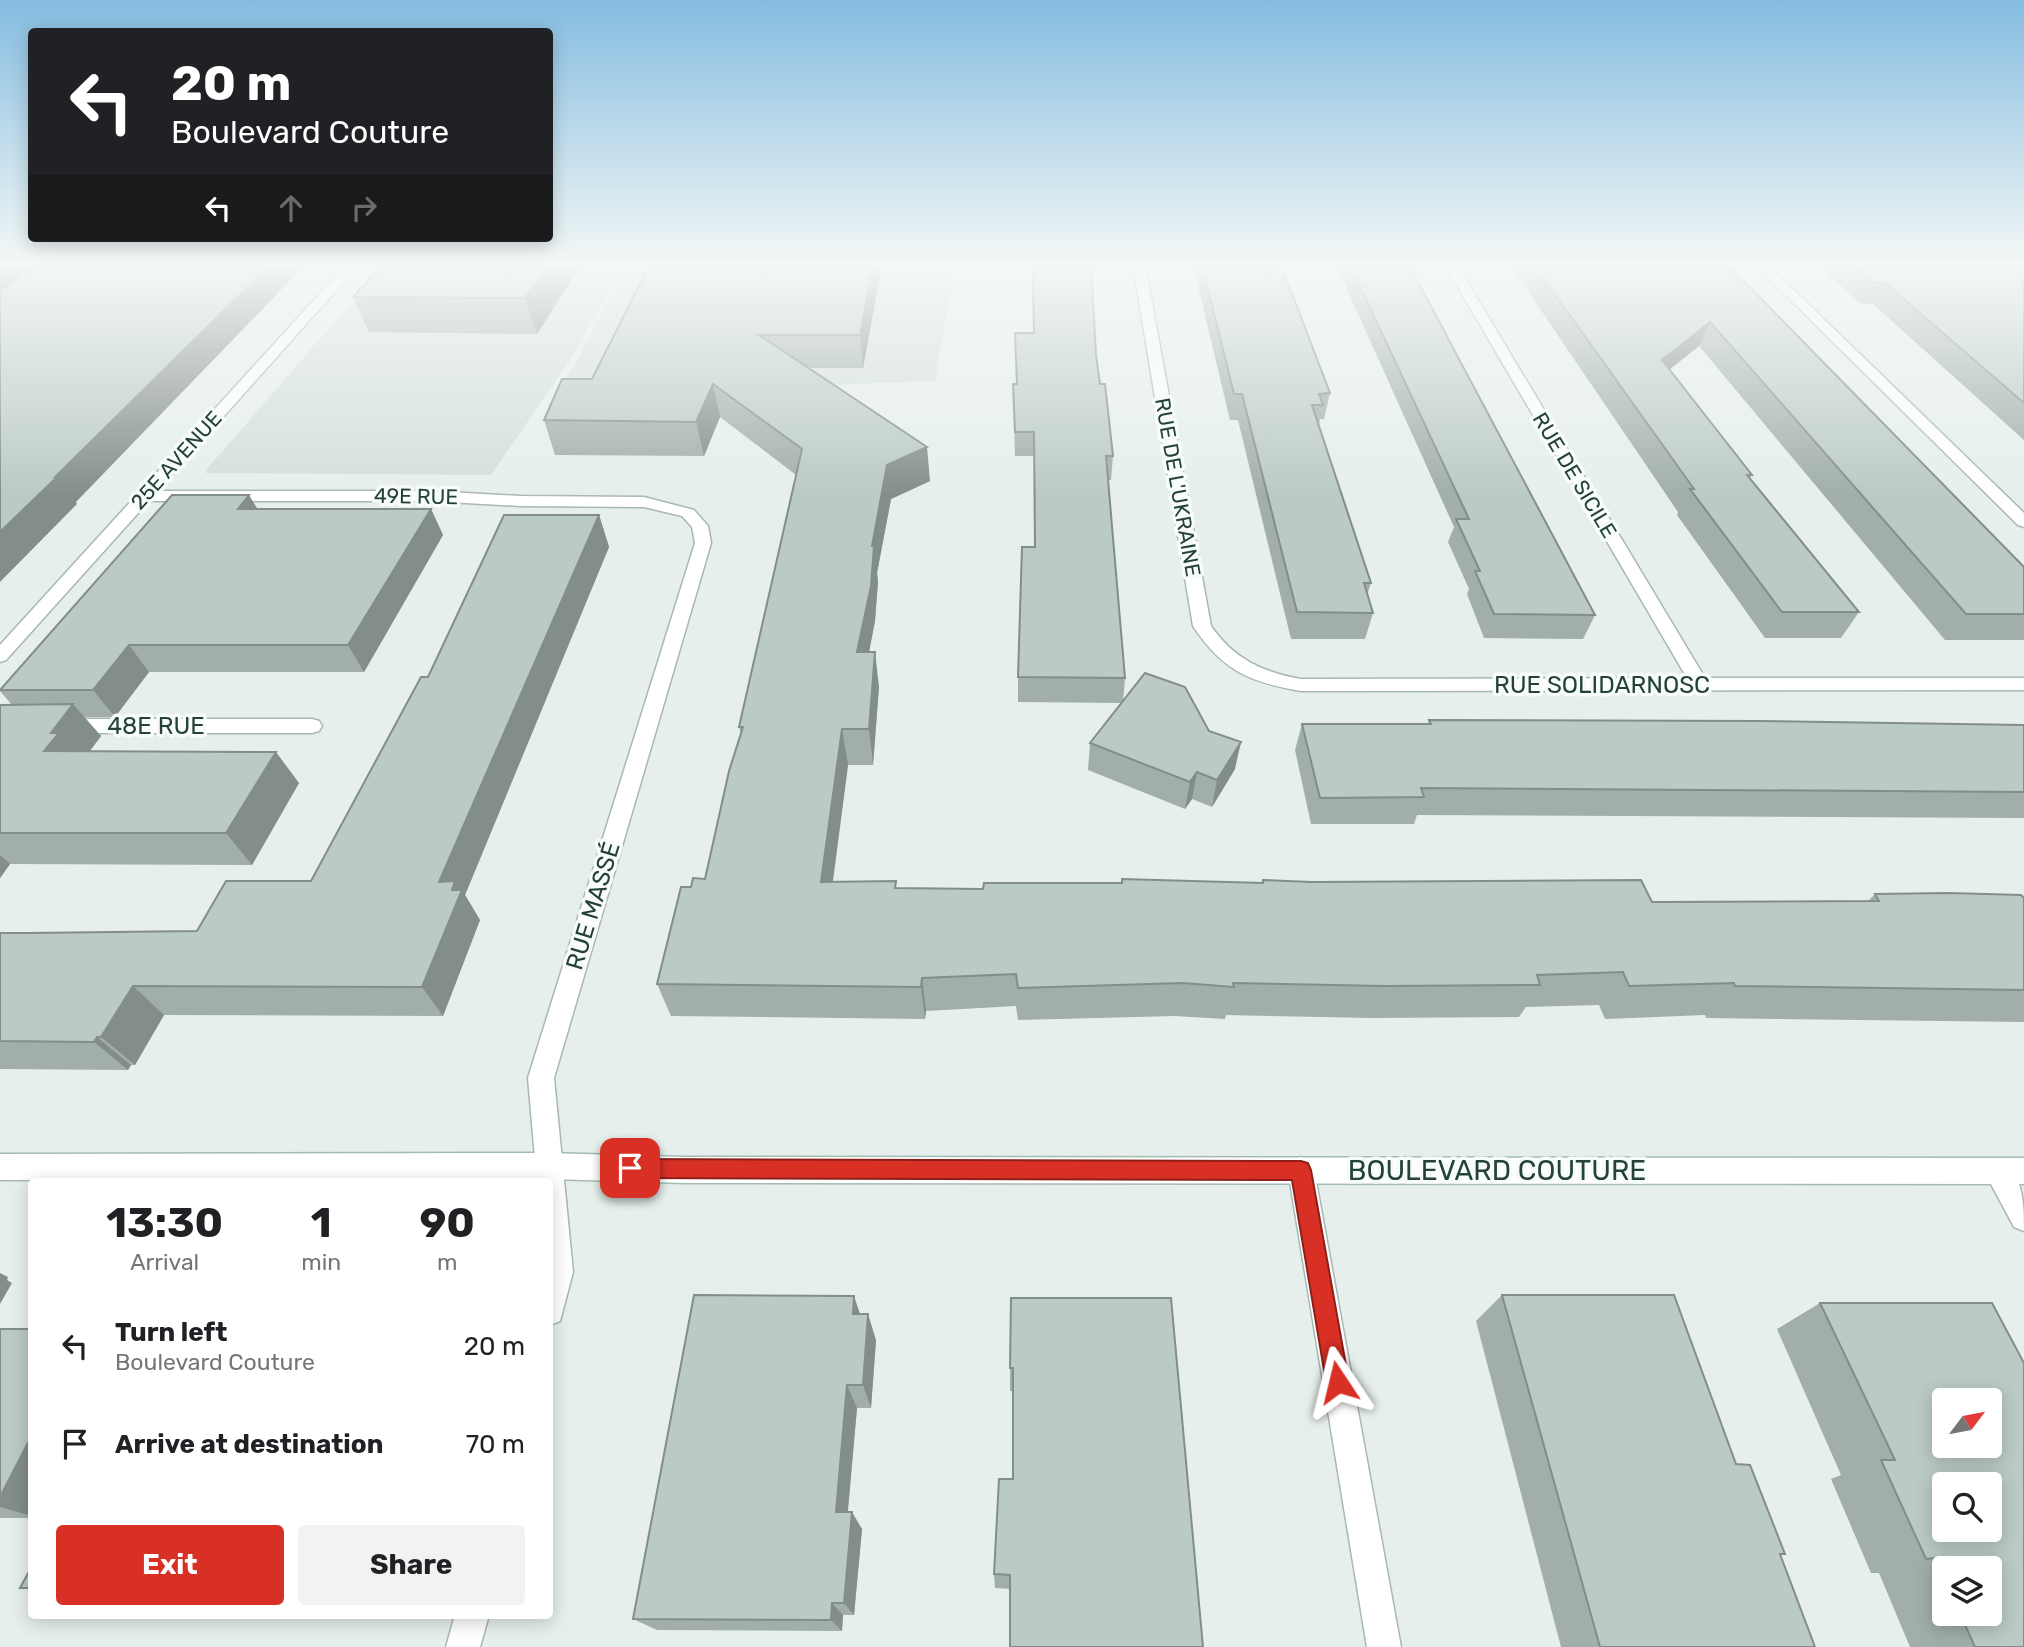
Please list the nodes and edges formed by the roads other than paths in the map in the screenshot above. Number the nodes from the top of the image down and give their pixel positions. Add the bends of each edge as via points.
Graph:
1 (283, 342) edge
2 (1152, 342) edge
3 (1497, 342) edge
4 (1840, 342) edge
5 (143, 496) junction
6 (688, 513) joint
7 (2024, 522) edge
8 (1202, 626) joint
9 (0, 656) edge
10 (2024, 684) edge
11 (1700, 685) junction
12 (41, 726) edge
13 (312, 726) dead end
14 (550, 1166) junction
15 (0, 1167) edge
16 (1301, 1170) junction
17 (1997, 1171) junction
18 (2024, 1171) edge
19 (551, 1178) edge
20 (553, 1201) edge
21 (2024, 1217) edge
22 (553, 1298) edge
23 (471, 1619) edge
24 (463, 1647) edge
25 (1384, 1647) edge

1 - 5 street, 25E AVENUE
2 - 8 street, RUE DE L'UKRAINE
3 - 11 street, RUE DE SICILE
4 - 7 street
5 - 6 street, 49E RUE via 644,502
5 - 9 street, 25E AVENUE
6 - 14 street, RUE MASSÉ via 700,526 703,543 541,1078
8 - 11 street, RUE SOLIDARNOSC via 1215,648 1236,667 1265,679 1301,685
10 - 11 street, RUE SOLIDARNOSC
12 - 13 street, 48E RUE
14 - 15 street, BOULEVARD COUTURE
14 - 16 street, BOULEVARD COUTURE
14 - 19 street, RUE MASSÉ
16 - 17 street, BOULEVARD COUTURE
16 - 25 street
17 - 18 street, BOULEVARD COUTURE
17 - 21 street
20 - 22 street, RUE MASSÉ via 559,1272
23 - 24 street

